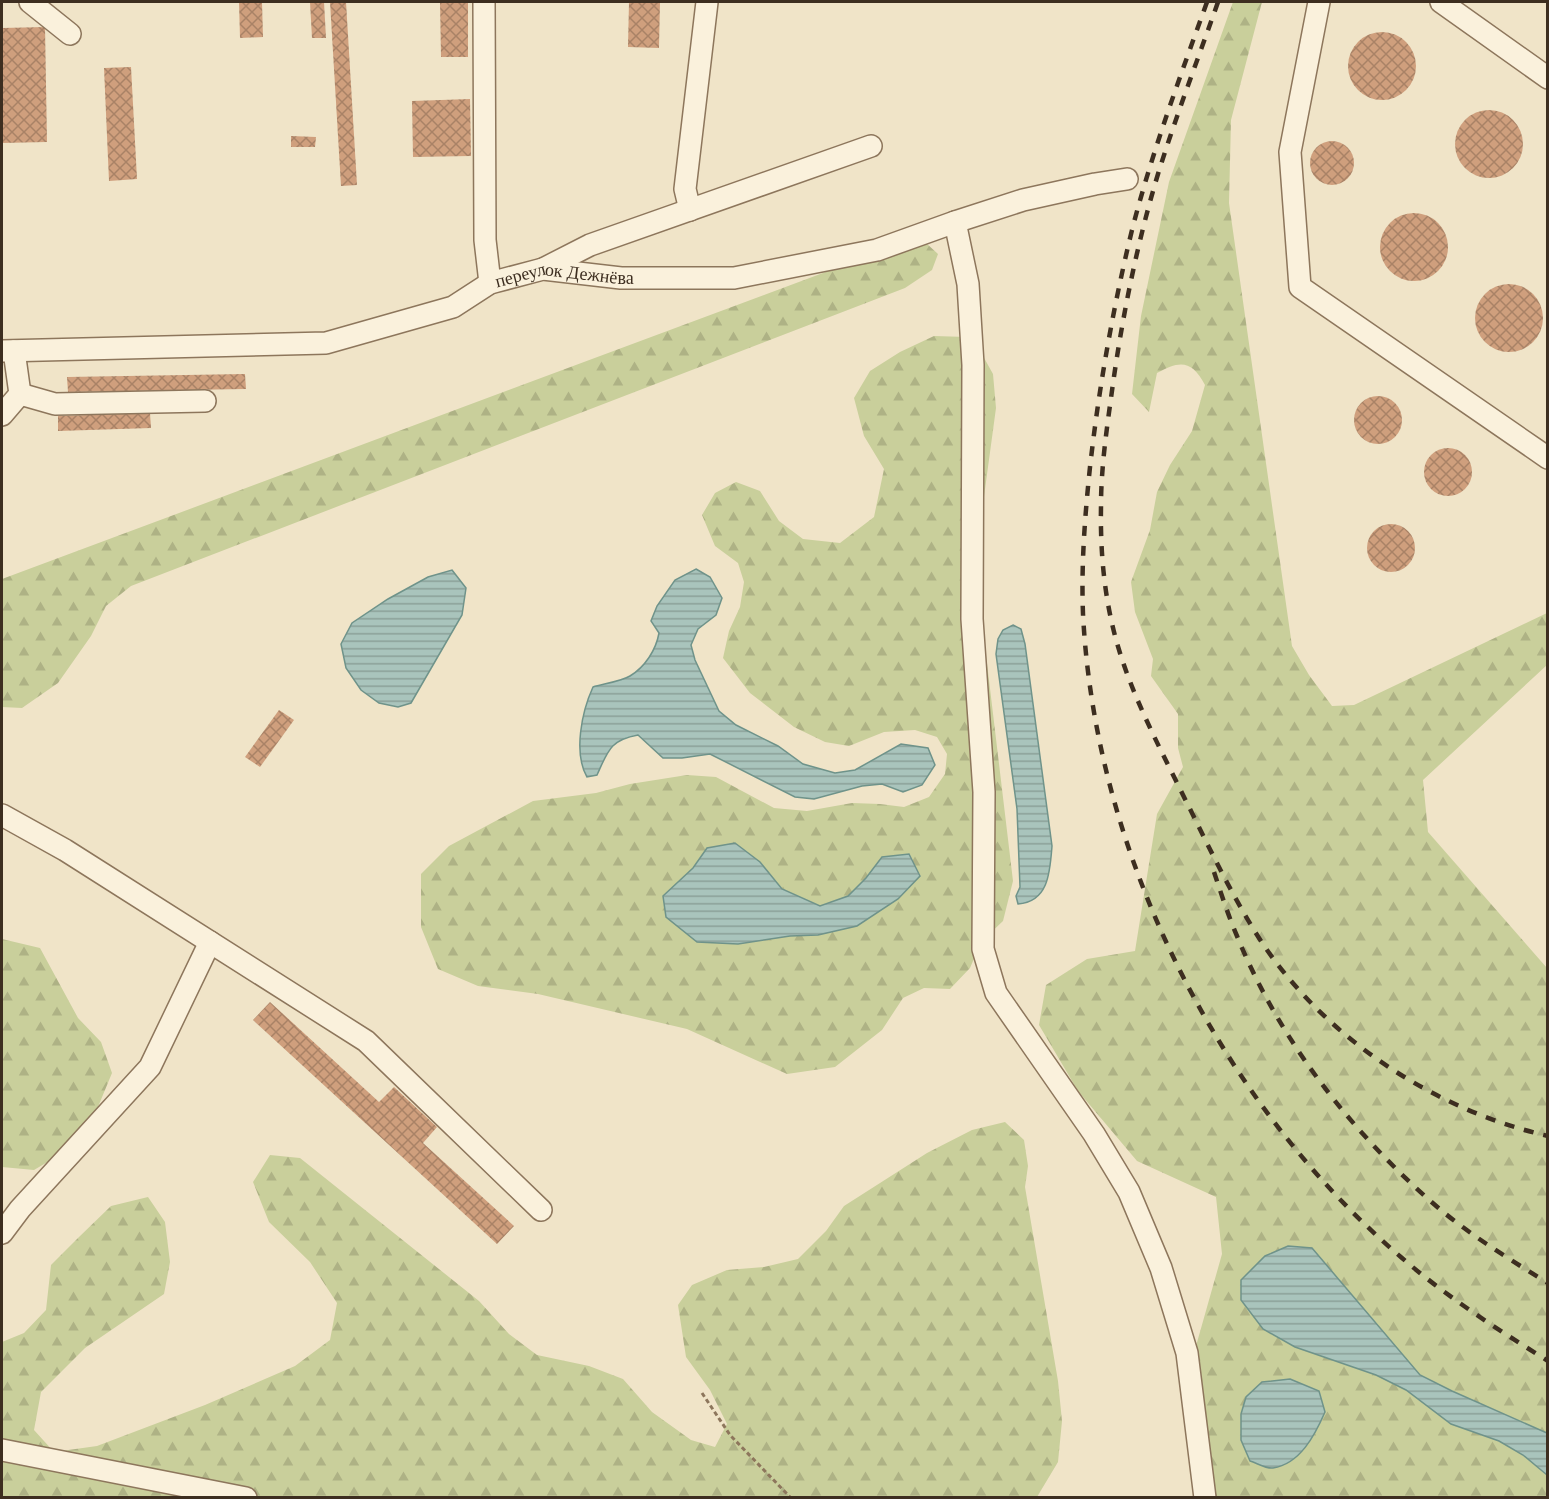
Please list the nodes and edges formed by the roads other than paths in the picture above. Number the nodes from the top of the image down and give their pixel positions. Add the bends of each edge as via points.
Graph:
1 (30, 2) edge
2 (484, 2) edge
3 (707, 2) edge
4 (1319, 2) edge
5 (1441, 2) edge
6 (70, 34) dead end
7 (1548, 78) edge
8 (871, 146) dead end
9 (1127, 179) dead end
10 (690, 210) junction
11 (955, 222) junction
12 (543, 269) junction
13 (490, 283) junction
14 (8, 351) edge
15 (13, 388) edge
16 (205, 401) dead end
17 (2, 415) edge
18 (1548, 458) edge
19 (2, 815) edge
20 (210, 942) junction
21 (541, 1210) dead end
22 (2, 1233) edge
23 (2, 1450) edge
24 (246, 1497) edge
25 (1205, 1497) edge

1 - 6 street
2 - 13 street via 485,240
3 - 10 street via 686,189
4 - 18 street via 1290,152 1300,287
5 - 7 street
8 - 10 street
9 - 11 street, переулок Дежнёва via 1023,200
10 - 12 street via 590,245
11 - 12 street, переулок Дежнёва via 877,250 734,278 621,278
11 - 25 street via 968,284 973,365 972,619 984,792 983,949 996,993 1094,1134 1129,1192 1161,1268 1186,1353
12 - 13 street, переулок Дежнёва
13 - 14 street, переулок Дежнёва via 453,307 326,343
14 - 15 street
15 - 16 street via 55,404
15 - 17 street
19 - 20 street
20 - 21 street via 366,1041
20 - 22 street via 150,1067
23 - 24 street

